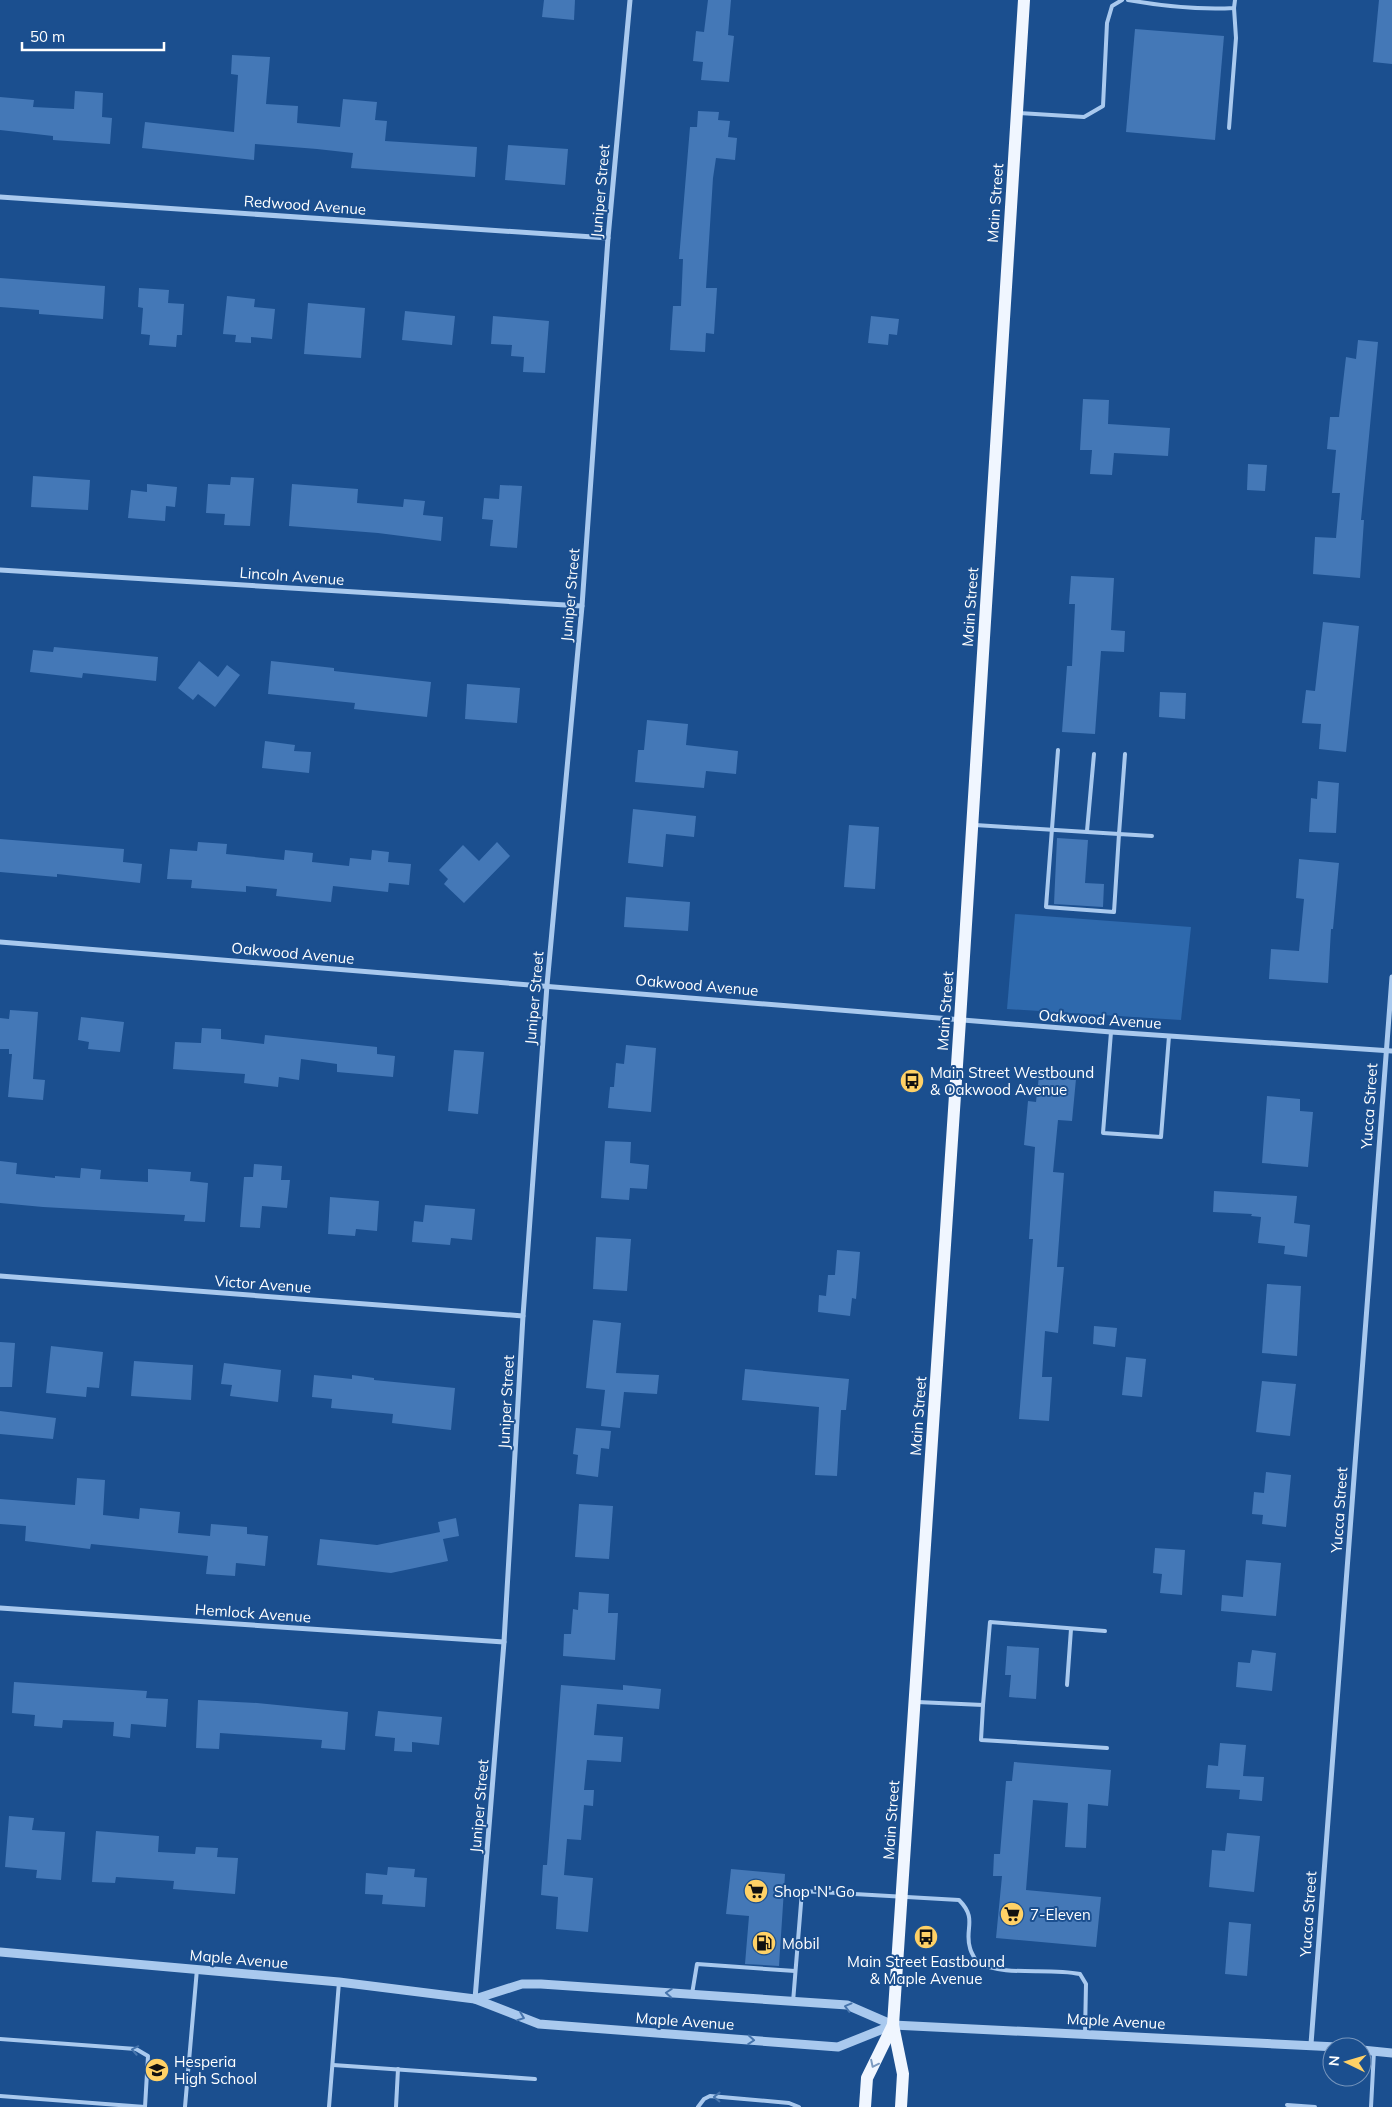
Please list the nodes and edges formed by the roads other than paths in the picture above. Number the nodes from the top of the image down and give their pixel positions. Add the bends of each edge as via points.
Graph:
1 (630, 0) edge
2 (1024, 0) edge
3 (1122, 0) edge
4 (1128, 0) edge
5 (1235, 0) edge
6 (1234, 8) junction
7 (1017, 112) junction
8 (1229, 128) dead end
9 (0, 197) edge
10 (608, 238) junction
11 (0, 570) edge
12 (582, 606) junction
13 (1058, 750) dead end
14 (1094, 754) dead end
15 (1125, 754) dead end
16 (973, 825) junction
17 (1052, 829) junction
18 (1087, 831) junction
19 (1119, 834) junction
20 (1152, 836) dead end
21 (0, 942) edge
22 (1392, 977) edge
23 (547, 985) junction
24 (960, 1020) junction
25 (1111, 1032) junction
26 (1168, 1036) junction
27 (1386, 1051) junction
28 (1392, 1051) edge
29 (0, 1276) edge
30 (523, 1316) junction
31 (0, 1608) edge
32 (1071, 1628) junction
33 (1105, 1631) dead end
34 (504, 1642) junction
35 (1067, 1685) dead end
36 (915, 1702) junction
37 (983, 1706) junction
38 (1107, 1748) dead end
39 (902, 1899) junction
40 (0, 1952) edge
41 (197, 1969) junction
42 (796, 1971) junction
43 (339, 1982) junction
44 (692, 1994) junction
45 (475, 1999) junction
46 (793, 2002) junction
47 (893, 2025) junction
48 (1085, 2034) junction
49 (0, 2039) edge
50 (1311, 2044) junction
51 (1322, 2045) edge
52 (1374, 2051) joint
53 (1392, 2053) edge
54 (333, 2065) junction
55 (398, 2070) junction
56 (535, 2079) dead end
57 (0, 2096) edge
58 (1287, 2105) dead end
59 (145, 2107) edge
60 (184, 2107) edge
61 (329, 2107) edge
62 (396, 2107) edge
63 (698, 2107) edge
64 (799, 2107) edge
65 (865, 2107) edge
66 (901, 2107) edge
67 (1315, 2107) edge
68 (1371, 2107) edge

1 - 10 street, Juniper Street
2 - 7 main road, Main Street
3 - 7 lane via 1112,6 1107,23 1103,106 1084,117
4 - 6 lane
5 - 6 lane
6 - 8 lane via 1236,38
7 - 16 main road, Main Street
9 - 10 street, Redwood Avenue
10 - 12 street, Juniper Street
11 - 12 street, Lincoln Avenue
12 - 23 street, Juniper Street
13 - 17 lane
14 - 18 lane
15 - 19 lane
16 - 17 lane
16 - 24 main road, Main Street
17 - 18 lane
17 - 19 lane via 1046,907 1094,911 1114,912
18 - 19 lane
19 - 20 lane
21 - 23 street, Oakwood Avenue
22 - 27 street, Yucca Street
23 - 24 street, Oakwood Avenue
23 - 30 street, Juniper Street
24 - 25 street, Oakwood Avenue
24 - 36 main road, Main Street
25 - 26 street, Oakwood Avenue
25 - 26 lane via 1104,1133 1161,1137
26 - 27 street, Oakwood Avenue
27 - 28 street, Oakwood Avenue
27 - 50 street, Yucca Street
29 - 30 street, Victor Avenue
30 - 34 street, Juniper Street
31 - 34 street, Hemlock Avenue
32 - 33 lane
32 - 35 lane
32 - 37 lane via 990,1622
34 - 45 street, Juniper Street
36 - 37 lane
36 - 39 main road, Main Street
37 - 38 lane via 981,1740
39 - 42 lane via 802,1891
39 - 47 main road, Main Street
39 - 48 lane via 959,1900 968,1909 969,1947 977,1963 986,1967 1080,1974 1086,1984
40 - 41 street, Maple Avenue
41 - 43 street, Maple Avenue
41 - 60 lane
42 - 44 lane via 697,1964
42 - 46 lane
43 - 45 street, Maple Avenue
43 - 54 lane
44 -> 45 street, Maple Avenue via 522,1984
44 - 46 street, Maple Avenue
45 -> 47 street, Maple Avenue via 539,2024 838,2046
47 -> 46 street, Maple Avenue via 846,2005
47 - 48 street, Maple Avenue
47 -> 65 main road, Main Street via 867,2078
47 - 66 main road, Main Street via 904,2074
48 - 50 street, Maple Avenue
59 -> 49 lane via 148,2056 145,2052
50 - 51 street, Maple Avenue
52 - 53 street
52 - 68 lane
54 - 55 lane
54 - 61 lane
55 - 56 lane
55 - 62 lane
57 - 59 lane
58 - 67 lane
64 -> 63 lane via 789,2103 710,2096

